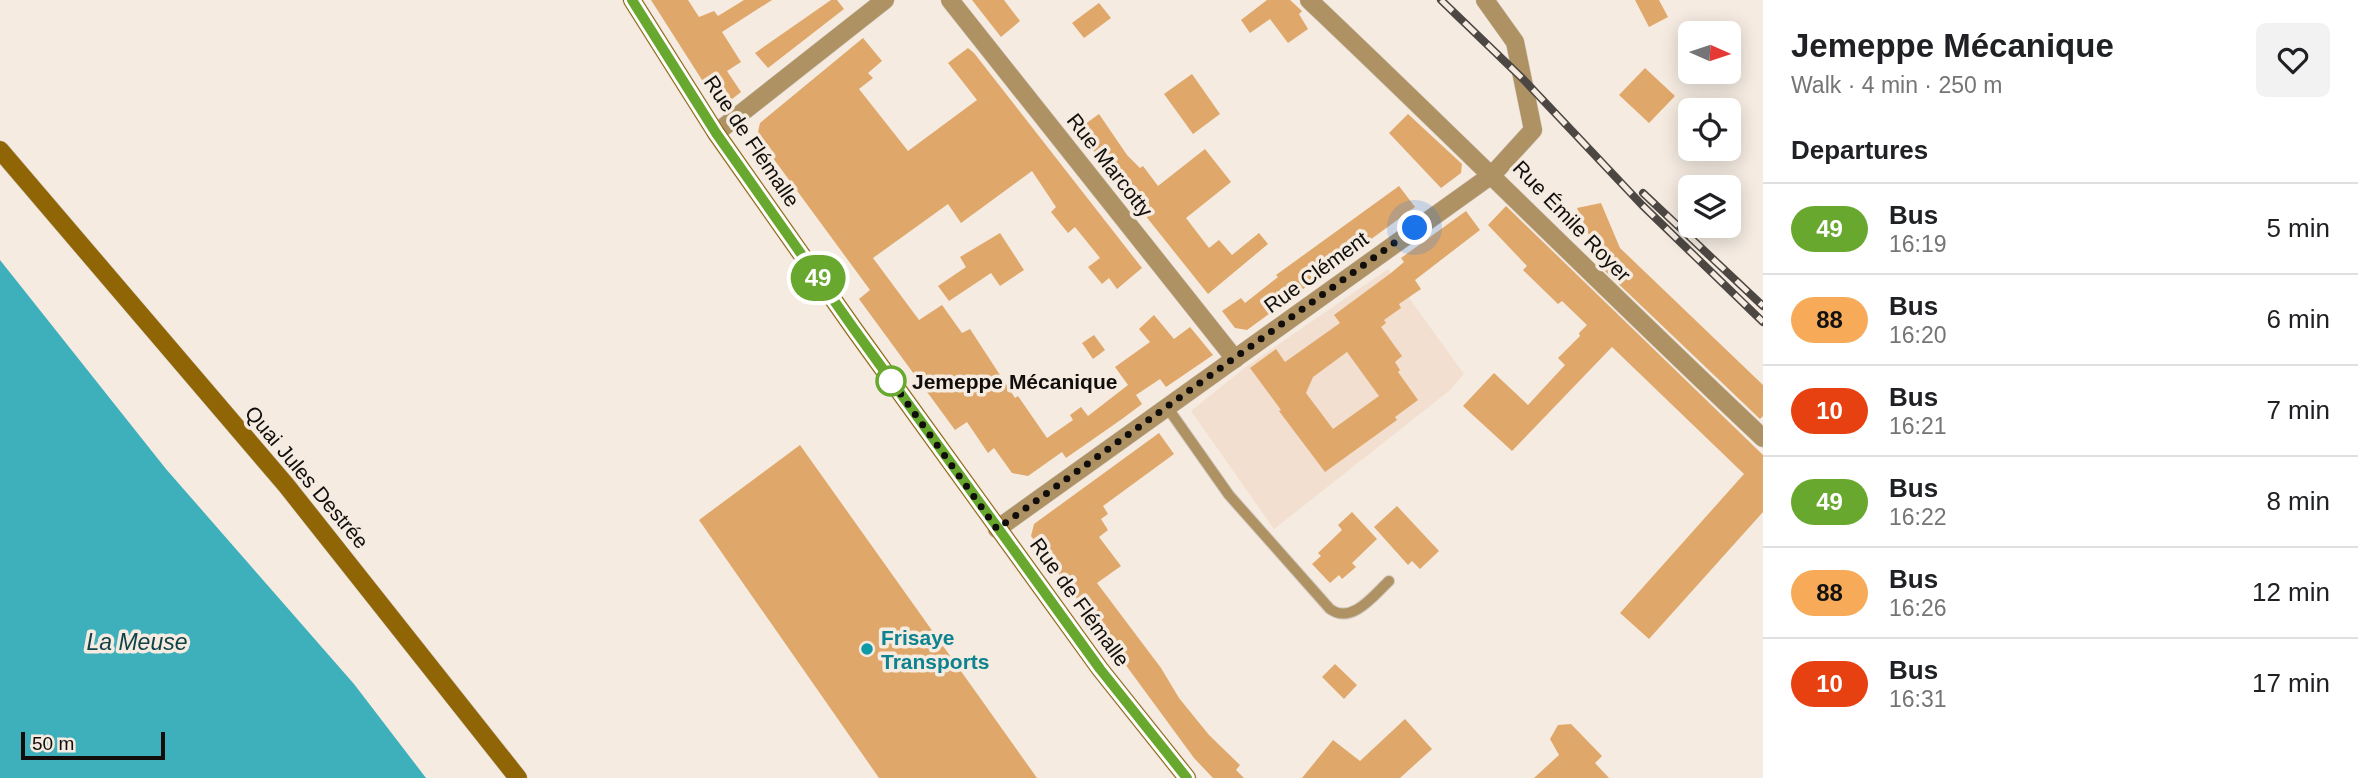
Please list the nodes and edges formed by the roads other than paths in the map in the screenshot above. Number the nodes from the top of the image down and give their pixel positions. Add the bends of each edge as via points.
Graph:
1 (632, 0) edge
2 (886, 0) edge
3 (950, 0) edge
4 (1309, 0) edge
5 (1485, 0) edge
6 (716, 133) junction
7 (0, 149) edge
8 (1493, 174) junction
9 (1235, 359) junction
10 (1167, 407) junction
11 (1763, 438) edge
12 (997, 529) junction
13 (1389, 581) dead end
14 (517, 778) edge
15 (1187, 778) edge

1 - 6 street, Rue de Flémalle
2 - 6 street
3 - 9 street, Rue Marcotty
4 - 8 street
5 - 8 street, Rue Émile Royer via 1515,42 1533,130
6 - 12 street, Rue de Flémalle
7 - 14 street, Quai Jules Destrée via 286,485
8 - 9 street, Rue Clément
8 - 11 street, Rue Émile Royer via 1597,282
9 - 10 street, Rue Clément
10 - 12 street, Rue Clément
10 - 13 lane via 1229,495 1330,609 1341,615 1352,612
12 - 15 street, Rue de Flémalle

